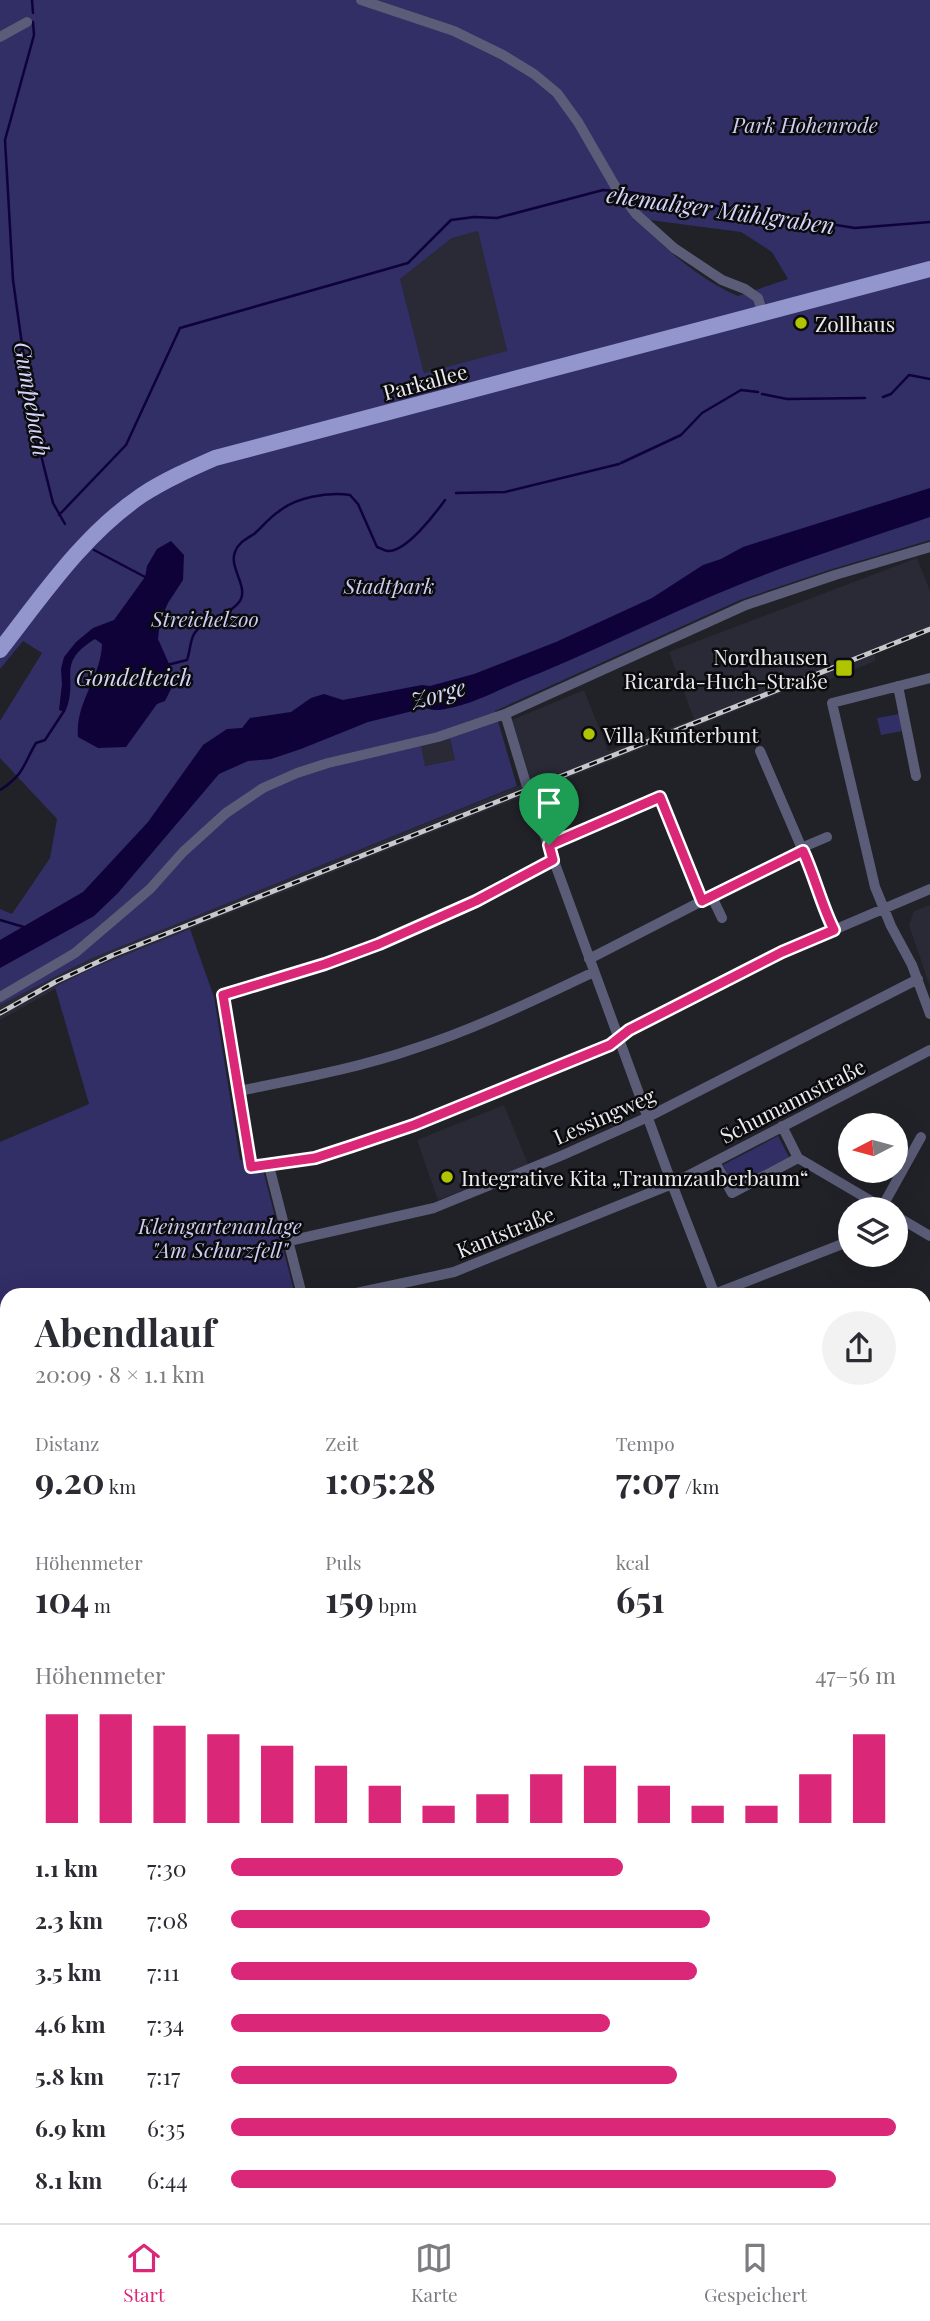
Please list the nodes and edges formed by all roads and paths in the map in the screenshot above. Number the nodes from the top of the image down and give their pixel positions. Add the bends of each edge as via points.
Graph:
1 (361, 0) edge
2 (27, 22) dead end
3 (0, 37) edge
4 (930, 269) edge
5 (763, 314) junction
6 (930, 547) edge
7 (0, 650) edge
8 (930, 678) edge
9 (898, 686) junction
10 (505, 714) junction
11 (760, 751) dead end
12 (916, 776) dead end
13 (827, 837) dead end
14 (549, 845) junction
15 (802, 850) junction
16 (553, 860) junction
17 (930, 889) edge
18 (707, 899) junction
19 (883, 909) junction
20 (722, 918) dead end
21 (834, 930) junction
22 (589, 958) junction
23 (594, 972) junction
24 (918, 979) junction
25 (0, 997) edge
26 (930, 1014) edge
27 (619, 1038) junction
28 (930, 1050) edge
29 (239, 1091) junction
30 (648, 1117) junction
31 (782, 1126) junction
32 (921, 1137) dead end
33 (798, 1158) junction
34 (715, 1162) junction
35 (269, 1166) junction
36 (672, 1184) junction
37 (862, 1197) edge
38 (888, 1197) edge
39 (908, 1223) edge
40 (930, 1236) edge
41 (289, 1241) junction
42 (838, 1246) edge
43 (300, 1288) edge
44 (380, 1288) edge
45 (711, 1288) edge
46 (732, 1288) edge

1 - 5 street via 454,31 534,74 557,93 636,214 674,248 722,281 758,298
2 - 3 street
4 - 5 main road, Parkallee
5 - 7 main road, Parkallee via 215,458 144,494 83,544
6 - 10 street via 746,605
8 - 9 street
9 - 12 street
9 - 19 street via 832,703
10 - 14 street
10 - 25 street via 438,737 328,763 263,788 226,813 150,889 75,953
11 - 15 street
13 - 15 street
14 - 16 street
14 - 18 street via 660,797
15 - 18 street
15 - 21 street
16 - 22 street
16 - 29 street via 379,944 223,995
17 - 19 street
18 - 20 street
18 - 22 street
19 - 21 street
19 - 24 street
21 - 27 street via 782,952
22 - 23 street
23 - 27 street
23 - 29 street via 415,1049
24 - 26 street
24 - 30 street, Lessingweg
27 - 30 street
27 - 35 street via 414,1125 315,1158
28 - 31 street, Schumannstraße
29 - 35 street via 251,1167
30 - 36 street
30 - 41 street, Lessingweg via 434,1208
31 - 33 street
31 - 34 street, Schumannstraße
32 - 38 street
33 - 34 street via 733,1193
33 - 37 street
34 - 36 street, Schumannstraße
35 - 41 street
36 - 44 street, Kantstraße via 454,1272
36 - 45 street
39 - 40 street
41 - 43 street
42 - 46 street

